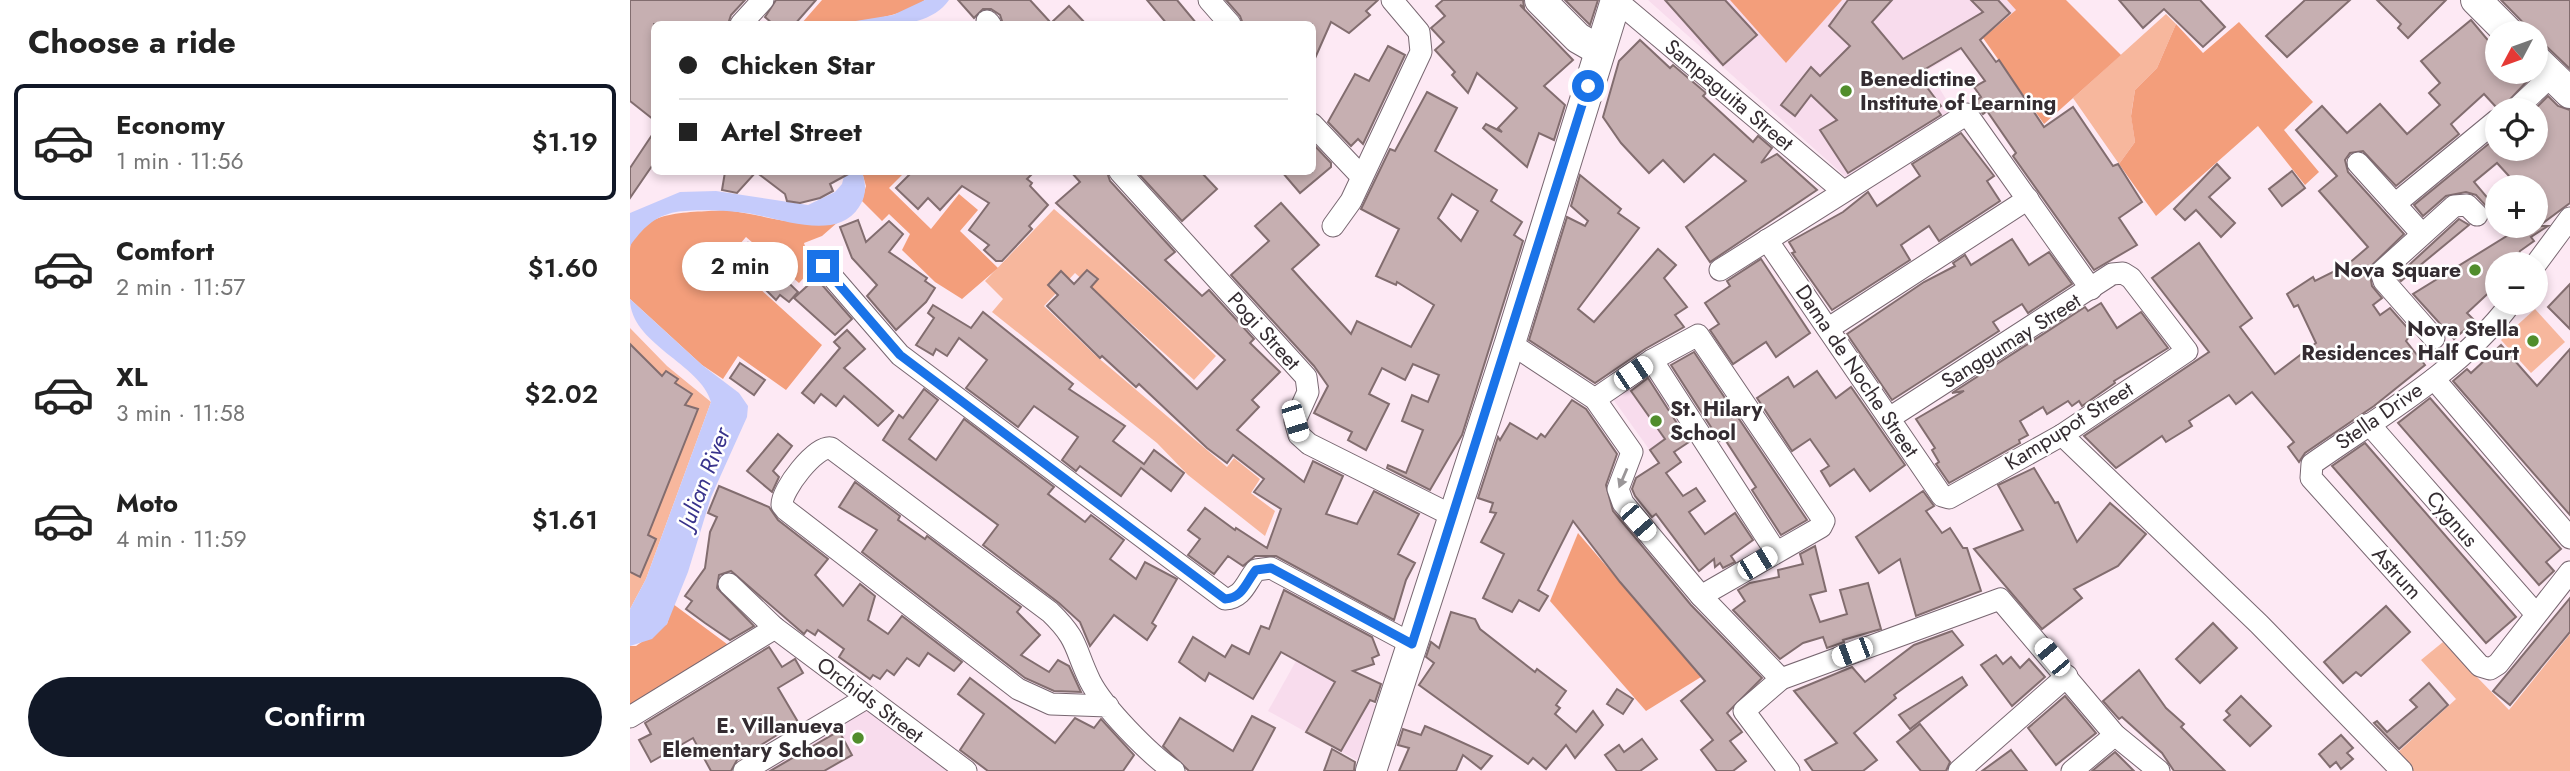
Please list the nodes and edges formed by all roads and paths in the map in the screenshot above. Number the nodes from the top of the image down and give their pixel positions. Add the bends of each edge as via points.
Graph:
1 (763, 0) edge
2 (1392, 0) edge
3 (1616, 0) edge
4 (2476, 0) edge
5 (1542, 1) edge
6 (744, 21) edge
7 (2497, 21) edge
8 (1600, 50) junction
9 (2552, 76) edge
10 (2528, 98) edge
11 (1316, 128) edge
12 (2485, 130) edge
13 (2358, 163) dead end
14 (1123, 175) edge
15 (1362, 177) junction
16 (1843, 191) junction
17 (2028, 199) junction
18 (2395, 204) junction
19 (2477, 215) dead end
20 (2570, 218) edge
21 (1333, 226) dead end
22 (2421, 234) junction
23 (1767, 240) junction
24 (2545, 252) edge
25 (823, 266) dead end
26 (1720, 270) dead end
27 (2091, 289) junction
28 (2500, 315) edge
29 (1829, 328) junction
30 (2434, 338) dead end
31 (1510, 343) junction
32 (2187, 351) joint
33 (1652, 360) junction
34 (2434, 379) junction
35 (1595, 399) junction
36 (1891, 417) junction
37 (2369, 424) junction
38 (2062, 435) junction
39 (2309, 471) joint
40 (1950, 498) joint
41 (1453, 516) junction
42 (2570, 538) edge
43 (1776, 552) junction
44 (2570, 572) edge
45 (729, 584) dead end
46 (1701, 596) junction
47 (2536, 614) junction
48 (775, 628) junction
49 (1412, 644) junction
50 (2067, 676) junction
51 (1781, 679) junction
52 (866, 698) junction
53 (1108, 706) junction
54 (630, 717) edge
55 (2115, 735) junction
56 (744, 771) edge
57 (966, 771) edge
58 (1174, 771) edge
59 (1371, 771) edge
60 (1788, 771) edge
61 (1959, 771) edge
62 (2072, 771) edge
63 (2159, 771) edge
64 (2402, 771) edge

1 - 6 street
2 - 15 street via 1419,32 1421,52
3 - 8 main road
3 - 16 street, Sampaguita Street
4 - 7 main road
5 - 8 main road via 1578,38
8 - 31 main road
9 - 10 street
11 - 15 street
12 - 18 street
13 - 18 street
14 - 41 street, Pogi Street via 1306,377 1308,392 1295,421 1299,435 1336,459
15 - 21 street
16 - 17 street via 1967,114
16 - 23 street
17 - 27 street
17 - 29 street
18 - 22 street
19 - 22 street via 2460,204
20 - 24 street
22 - 30 street via 2381,272
23 - 26 street
23 - 29 street, Dama de Noche Street
25 - 49 street via 907,360 1225,599 1242,593 1256,570 1271,568
27 - 32 street, Sanggumay Street via 2112,274 2132,278
27 - 36 street, Sanggumay Street
28 - 34 street, Stella Drive
29 - 36 street, Dama de Noche Street
31 - 35 street
31 - 41 main road
32 - 38 street, Kampupot Street
33 - 35 street
33 - 43 street
33 - 43 street via 1692,335 1703,338 1824,521
34 - 37 street, Stella Drive
34 - 42 street
35 -> 46 street via 1632,452 1618,496
36 - 40 street, Dama de Noche Street via 1938,492
37 - 39 street, Stella Drive via 2312,464
37 - 47 street, Cygnus
38 - 40 street, Kampupot Street
38 - 64 street via 2259,624
39 - 47 street, Astrum via 2480,666 2490,669 2498,664
41 - 49 main road
43 - 46 street
44 - 47 street
45 - 48 street, Orchids Street
46 - 51 street
48 - 52 street, Orchids Street
48 - 54 street
49 - 59 main road
50 - 51 street via 2006,602 1993,599
50 - 55 street
50 - 61 street
51 - 60 street via 1744,711
52 - 56 street
52 - 57 street, Orchids Street
53 - 53 street via 1090,681 1078,645 1050,612 831,448 818,450 784,491 786,510 1018,689 1051,704
53 - 58 street
55 - 62 street
55 - 63 street

